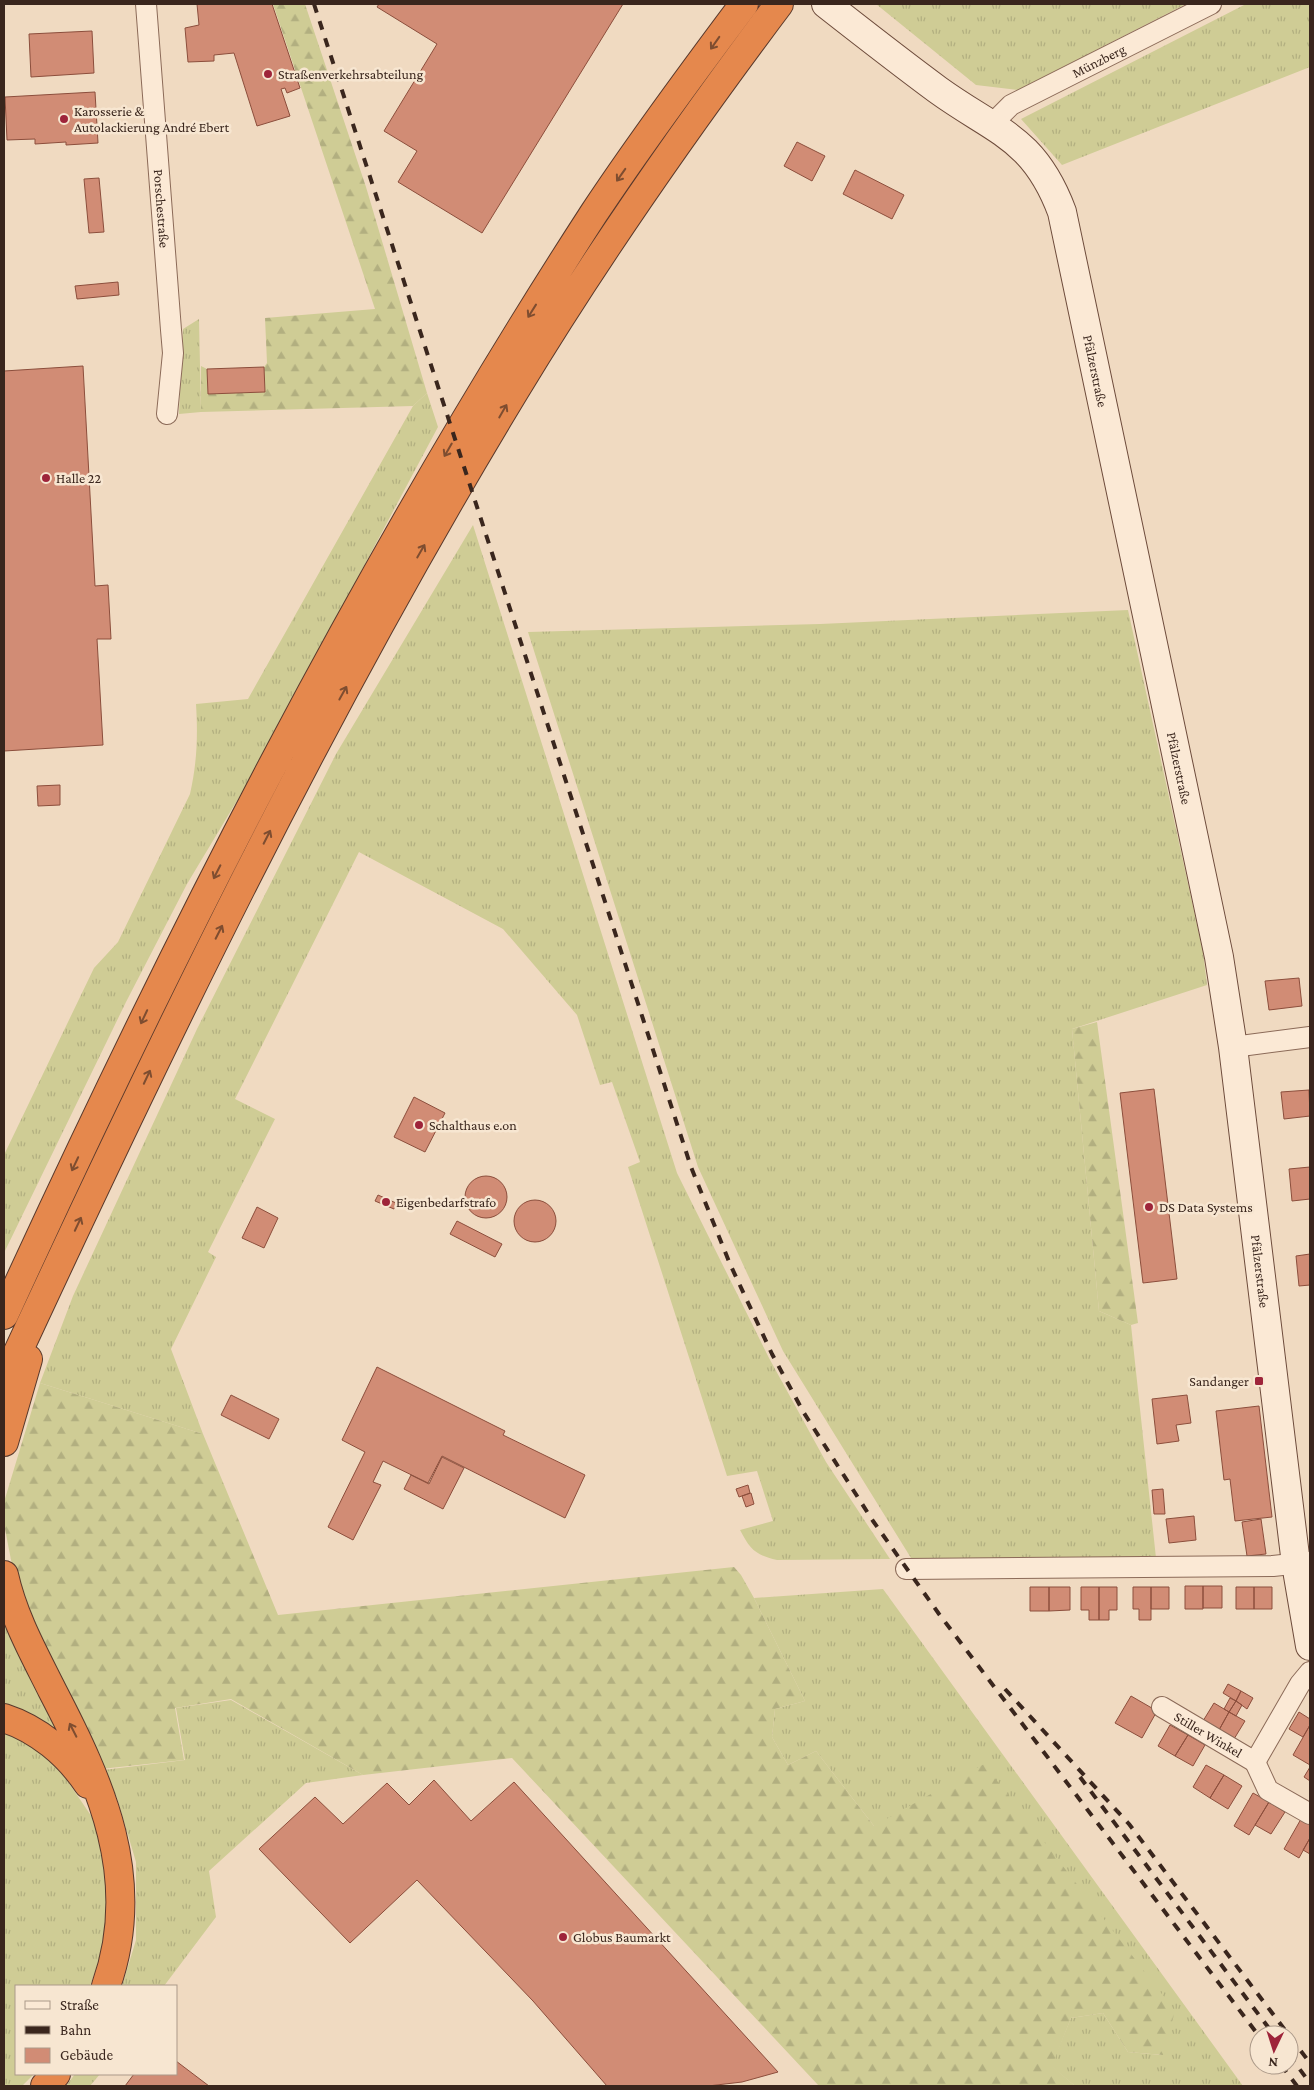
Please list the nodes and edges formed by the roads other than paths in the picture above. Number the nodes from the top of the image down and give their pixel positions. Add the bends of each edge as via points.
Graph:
1 (146, 4) edge
2 (744, 4) edge
3 (778, 4) edge
4 (826, 4) edge
5 (1210, 4) edge
6 (992, 124) junction
7 (168, 414) dead end
8 (1310, 1038) edge
9 (1233, 1047) junction
10 (30, 1258) junction
11 (56, 1268) junction
12 (4, 1295) edge
13 (4, 1315) edge
14 (4, 1382) edge
15 (4, 1442) edge
16 (1303, 1563) edge
17 (906, 1569) dead end
18 (4, 1574) edge
19 (1310, 1646) edge
20 (1310, 1672) edge
21 (1162, 1707) dead end
22 (4, 1718) edge
23 (1256, 1762) junction
24 (1310, 1814) edge
25 (109, 1824) junction
26 (106, 1985) edge
27 (55, 2075) edge
28 (45, 2086) edge

1 - 7 street, Porschestraße via 172,330
2 -> 10 highway via 596,210 486,385 381,567 239,828
11 -> 3 highway via 176,1017 314,744 412,568 515,391 621,225
4 - 6 street, Pfälzerstraße via 940,92
5 - 6 street, Münzberg via 1012,105
6 - 9 street, Pfälzerstraße via 1039,165 1062,212 1210,909
8 - 9 street
9 - 16 street, Pfälzerstraße
10 - 12 highway
10 - 13 highway
11 - 14 highway
11 - 15 highway
16 - 17 street via 1273,1566
16 - 19 street, Pfälzerstraße
25 -> 18 highway via 84,1752 16,1617
20 - 23 street, Stiller Winkel
21 - 23 street, Stiller Winkel
22 - 25 highway via 32,1730 68,1758 94,1793
23 - 24 street, Stiller Winkel via 1268,1790
25 - 26 highway via 117,1850 121,1912
27 - 28 highway

